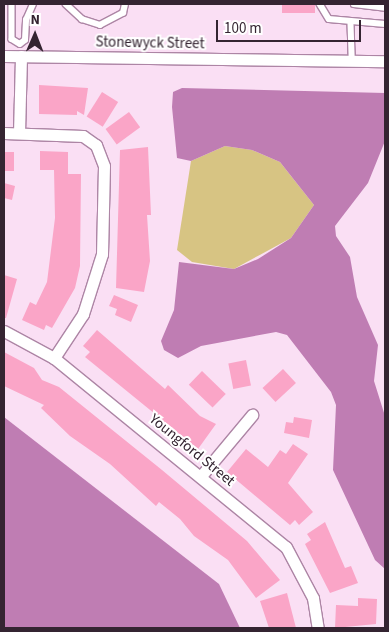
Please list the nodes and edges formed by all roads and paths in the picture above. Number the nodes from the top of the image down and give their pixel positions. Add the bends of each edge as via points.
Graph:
1 (12, 4) edge
2 (33, 4) edge
3 (66, 4) edge
4 (125, 4) edge
5 (320, 4) edge
6 (354, 4) edge
7 (385, 8) edge
8 (351, 24) junction
9 (385, 24) edge
10 (20, 44) junction
11 (4, 56) edge
12 (21, 56) junction
13 (352, 60) junction
14 (385, 61) edge
15 (4, 133) edge
16 (19, 133) junction
17 (4, 331) edge
18 (54, 358) junction
19 (252, 415) dead end
20 (201, 476) junction
21 (318, 628) edge

1 - 10 lane via 12,39
2 - 10 lane via 26,20 25,40
3 - 4 lane via 82,20 100,25 123,13
5 - 8 lane via 329,19
6 - 7 lane
8 - 9 lane
8 - 13 lane
10 - 12 lane
11 - 12 street, Stonewyck Street
12 - 13 street, Stonewyck Street
12 - 16 street
13 - 14 street, Stonewyck Street
15 - 16 street
16 - 18 street via 83,136 96,145 104,166 102,254 83,314
17 - 18 street, Youngford Street
18 - 20 street, Youngford Street
19 - 20 street
20 - 21 street, Youngford Street via 286,547 313,598

